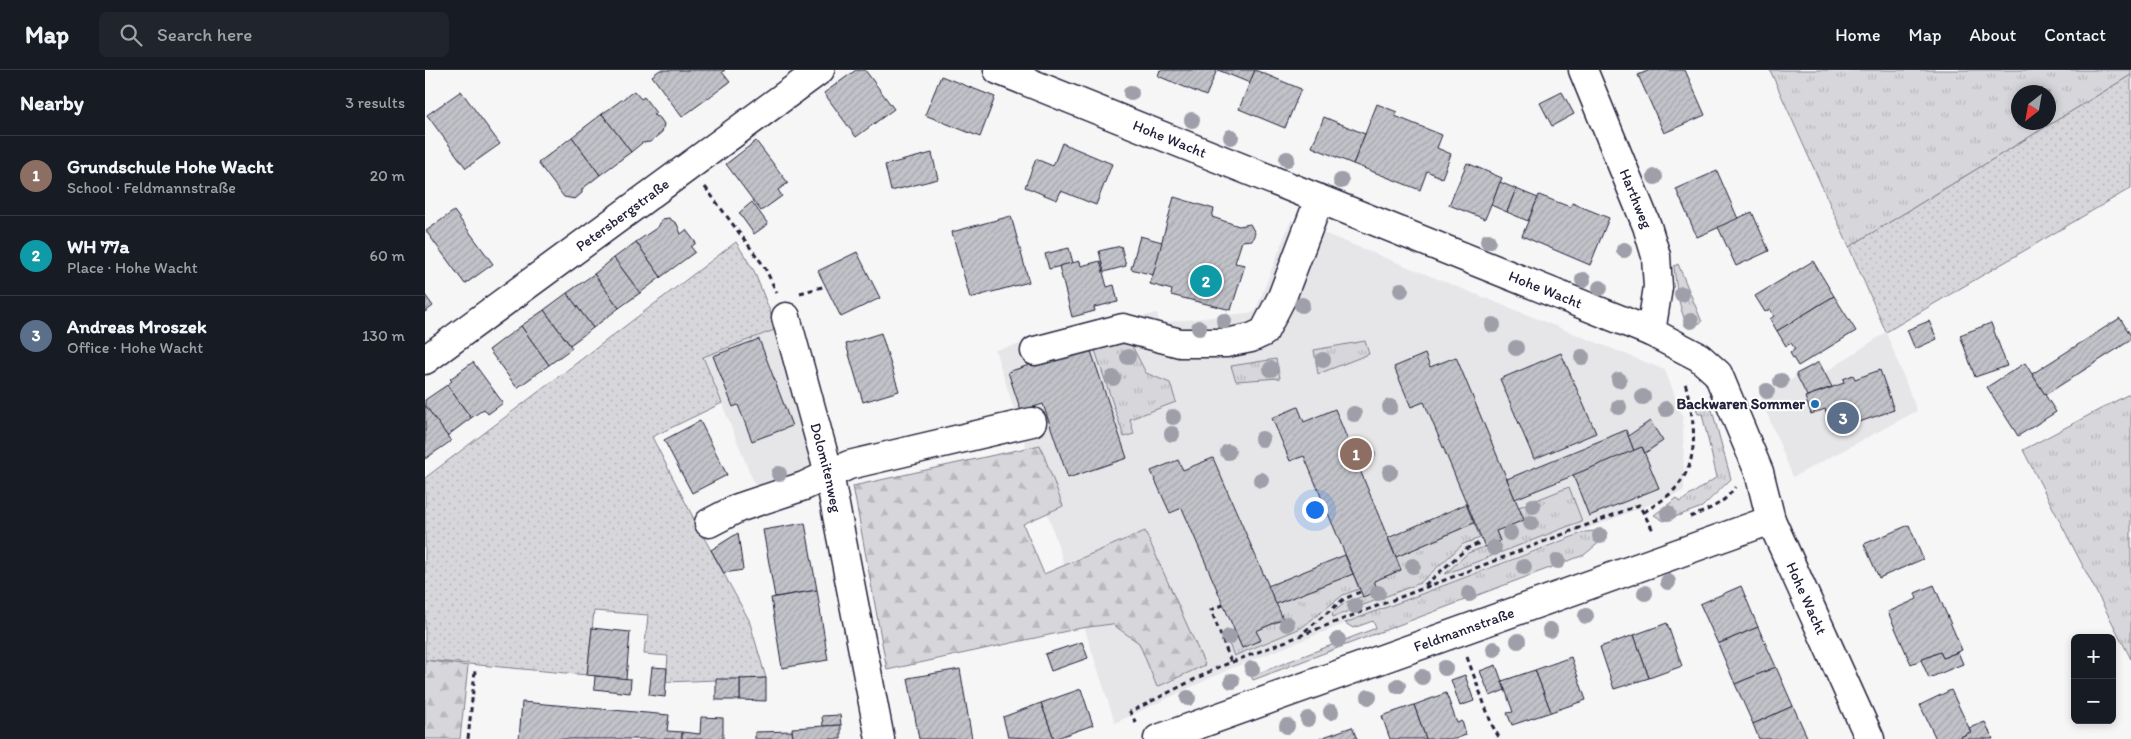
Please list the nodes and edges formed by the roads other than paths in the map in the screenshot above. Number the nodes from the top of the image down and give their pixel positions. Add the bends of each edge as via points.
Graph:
1 (820, 70) edge
2 (998, 70) edge
3 (1583, 70) edge
4 (1319, 200) junction
5 (792, 305) road end
6 (1651, 332) junction
7 (1035, 351) dead end
8 (425, 360) edge
9 (1032, 422) dead end
10 (829, 474) junction
11 (1771, 520) junction
12 (709, 523) dead end
13 (1149, 734) edge
14 (880, 739) edge
15 (1870, 739) edge

1 - 8 street, Petersbergstraße
2 - 4 street, Hohe Wacht
3 - 6 street, Harthweg via 1657,256 1658,287
4 - 6 street, Hohe Wacht
4 - 7 street via 1282,297 1264,332 1226,343 1181,344 1123,328
5 - 10 street, Dolomitenweg
6 - 11 street, Hohe Wacht via 1699,357 1718,374 1759,472
9 - 10 street via 849,465
10 - 12 street via 738,508
10 - 14 street, Dolomitenweg
11 - 13 street, Feldmannstraße
11 - 15 street, Hohe Wacht

